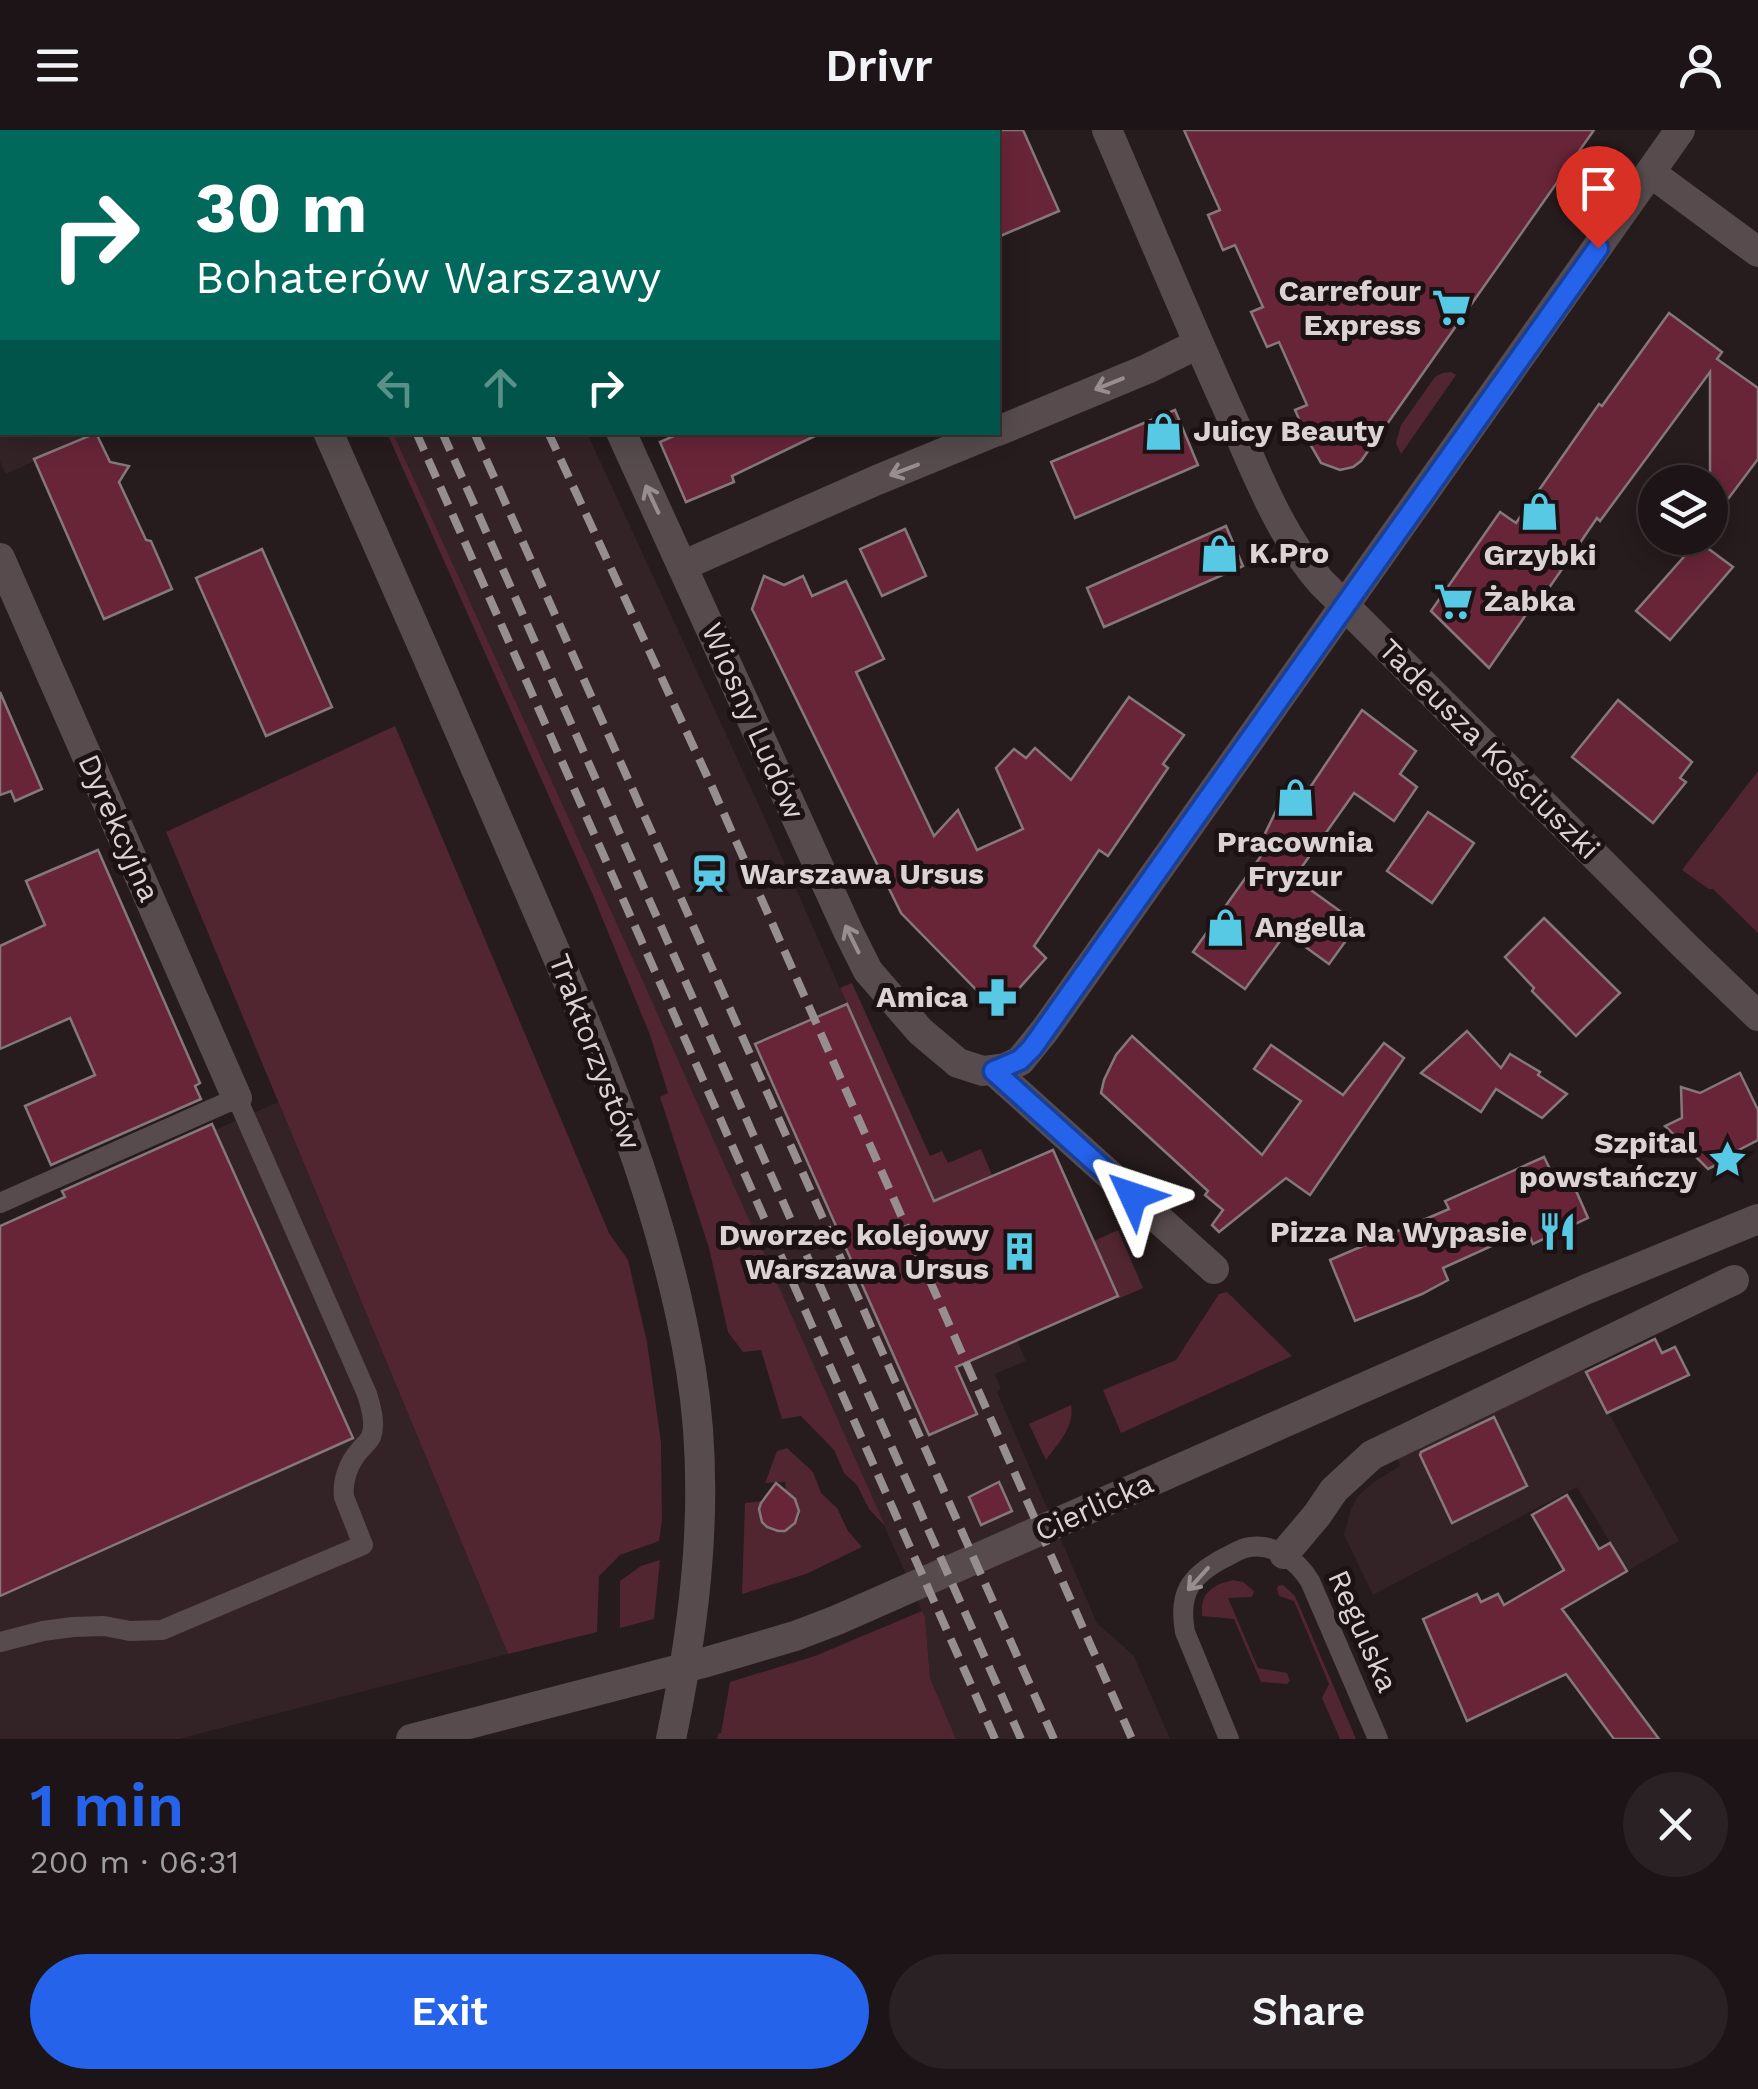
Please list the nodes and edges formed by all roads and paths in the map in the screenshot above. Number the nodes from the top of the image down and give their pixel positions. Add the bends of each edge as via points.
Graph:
1 (1106, 130) edge
2 (1680, 130) edge
3 (1650, 172) junction
4 (1758, 252) edge
5 (1198, 344) junction
6 (1000, 430) edge
7 (329, 435) edge
8 (622, 435) edge
9 (989, 435) edge
10 (0, 558) edge
11 (682, 566) junction
12 (9, 601) edge
13 (1346, 605) junction
14 (1758, 1016) edge
15 (994, 1071) junction
16 (237, 1098) junction
17 (0, 1204) edge
18 (1758, 1219) edge
19 (1214, 1269) dead end
20 (1734, 1280) dead end
21 (1284, 1554) junction
22 (0, 1642) edge
23 (674, 1724) edge
24 (411, 1739) edge
25 (1229, 1739) edge
26 (1378, 1739) edge

1 - 5 street, Tadeusza Kościuszki
2 - 3 street
3 - 4 street
3 - 13 street
5 -> 6 street
5 - 13 street, Tadeusza Kościuszki via 1277,518 1302,560
7 - 23 street, Traktorzystów via 574,996 650,1196 674,1283 700,1458 697,1564
11 -> 8 street, Wiosny Ludów
9 -> 11 street
10 - 12 street, Dyrekcyjna
15 -> 11 street, Wiosny Ludów via 974,1070 941,1051 868,972
12 - 16 street, Dyrekcyjna
13 - 14 street, Tadeusza Kościuszki
13 - 15 street via 1032,1048
15 - 19 street, Wiosny Ludów
16 - 17 lane
16 - 22 lane via 372,1409 371,1438 353,1459 343,1488 363,1545 162,1630 74,1627
18 - 24 street, Cierlicka via 796,1636
20 - 21 street via 1372,1455 1334,1490
21 -> 25 lane via 1246,1547 1194,1577 1184,1594 1184,1632
21 - 26 lane, Regulska via 1310,1581

